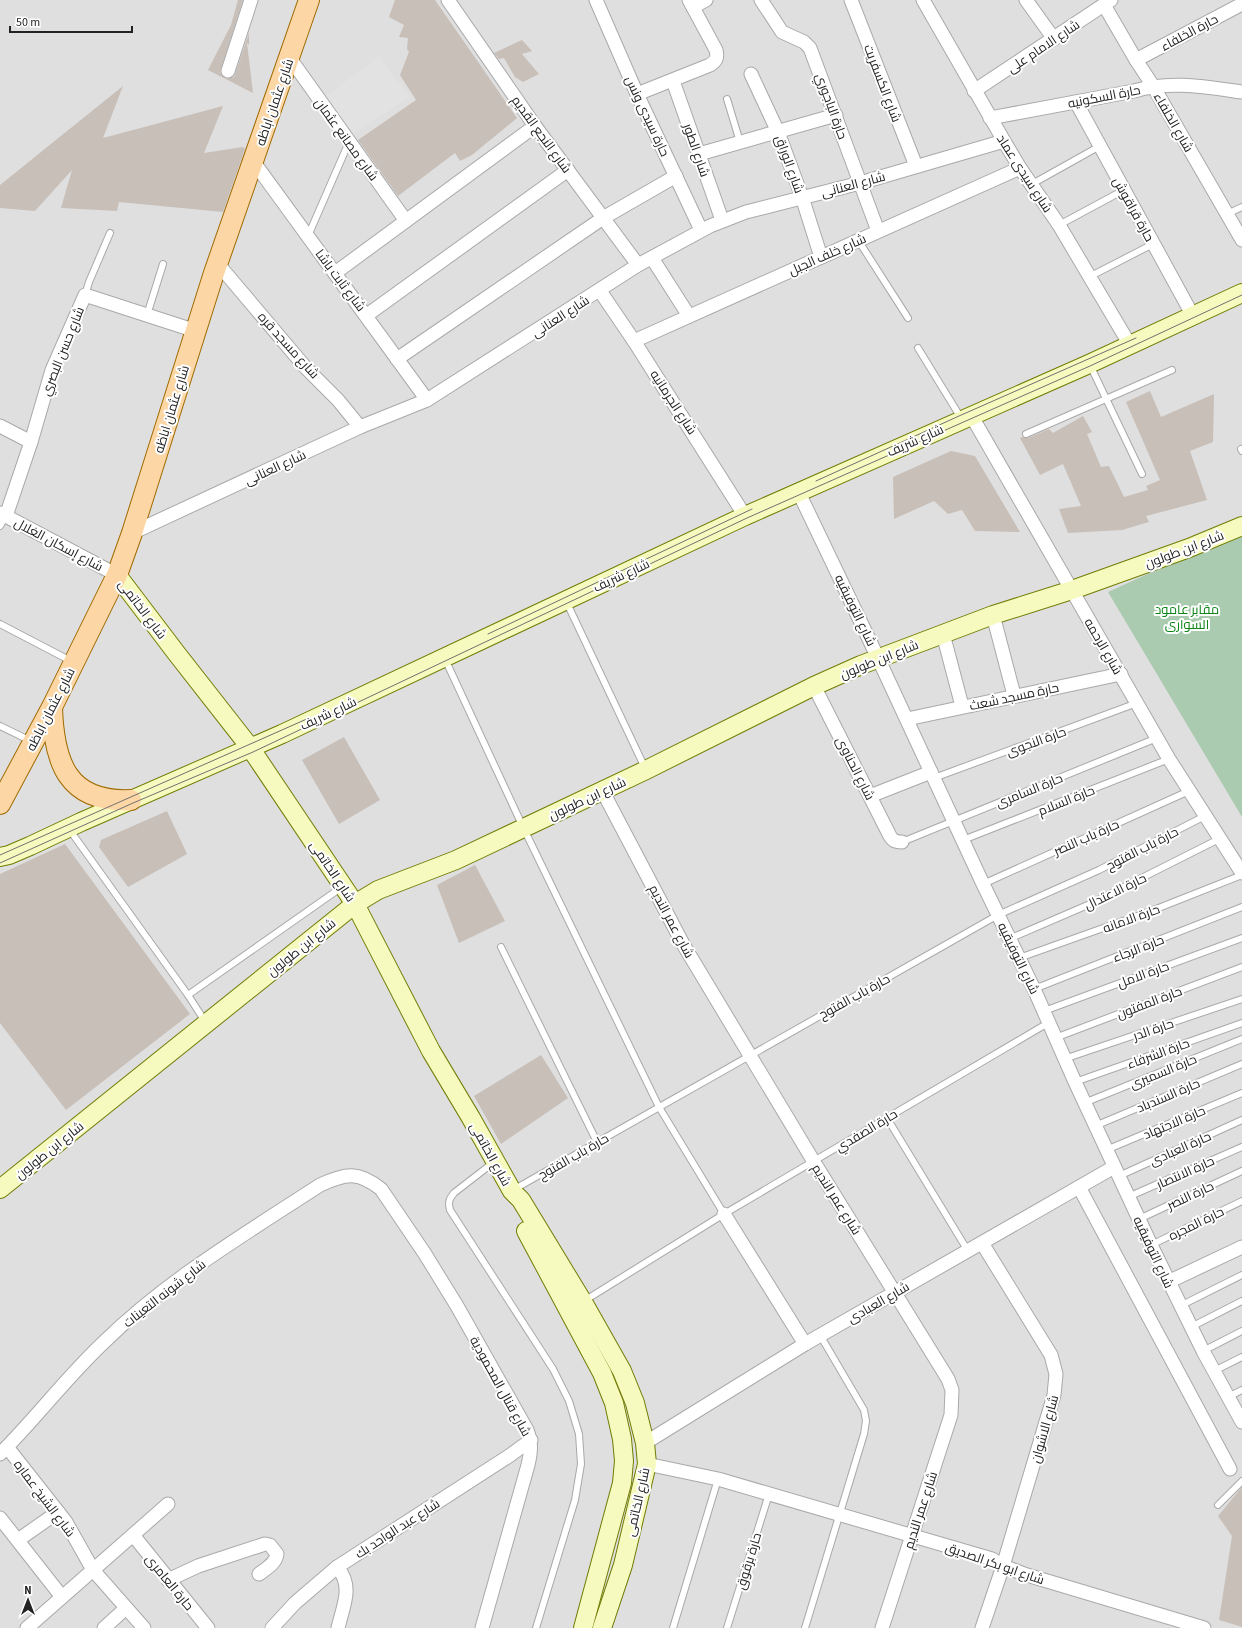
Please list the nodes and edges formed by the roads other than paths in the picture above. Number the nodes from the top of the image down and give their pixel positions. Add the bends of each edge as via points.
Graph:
1 (251, 0) edge
2 (309, 0) edge
3 (448, 0) edge
4 (596, 0) edge
5 (706, 0) edge
6 (761, 0) edge
7 (851, 0) edge
8 (923, 0) edge
9 (1026, 0) edge
10 (1108, 2) edge
11 (691, 3) edge
12 (1242, 4) edge
13 (1054, 39) junction
14 (288, 57) junction
15 (1136, 60) junction
16 (228, 71) dead end
17 (751, 74) dead end
18 (673, 81) junction
19 (1153, 86) junction
20 (974, 91) junction
21 (1242, 92) edge
22 (637, 94) junction
23 (727, 99) dead end
24 (1076, 102) junction
25 (836, 115) junction
26 (990, 118) junction
27 (535, 126) junction
28 (778, 132) junction
29 (1004, 141) junction
30 (349, 142) junction
31 (740, 142) junction
32 (1100, 146) junction
33 (698, 154) junction
34 (253, 161) junction
35 (916, 166) junction
36 (1020, 168) junction
37 (568, 170) junction
38 (676, 176) junction
39 (860, 183) junction
40 (1032, 184) junction
41 (1124, 190) junction
42 (802, 197) junction
43 (1242, 207) edge
44 (1227, 214) junction
45 (603, 218) junction
46 (722, 220) junction
47 (406, 221) junction
48 (1059, 225) junction
49 (701, 230) junction
50 (878, 231) junction
51 (110, 234) dead end
52 (308, 236) junction
53 (858, 240) junction
54 (1242, 240) edge
55 (1153, 244) junction
56 (821, 257) junction
57 (652, 258) junction
58 (162, 264) dead end
59 (218, 264) junction
60 (638, 265) junction
61 (335, 273) junction
62 (1089, 277) junction
63 (600, 291) junction
64 (1242, 293) edge
65 (85, 295) junction
66 (147, 315) junction
67 (367, 315) junction
68 (689, 316) junction
69 (1193, 316) junction
70 (908, 318) dead end
71 (196, 331) junction
72 (634, 341) junction
73 (1130, 345) junction
74 (918, 348) dead end
75 (397, 359) junction
76 (1089, 364) junction
77 (1172, 370) dead end
78 (1106, 398) junction
79 (427, 400) junction
80 (966, 417) junction
81 (0, 426) edge
82 (360, 427) junction
83 (1026, 434) dead end
84 (31, 442) junction
85 (1142, 474) dead end
86 (799, 492) junction
87 (745, 516) junction
88 (2, 518) edge
89 (1242, 526) edge
90 (132, 533) junction
91 (117, 575) junction
92 (1072, 590) junction
93 (566, 601) junction
94 (994, 615) junction
95 (0, 624) edge
96 (943, 634) junction
97 (445, 658) junction
98 (878, 658) junction
99 (74, 662) junction
100 (1121, 674) junction
101 (814, 686) junction
102 (1014, 696) junction
103 (1137, 703) junction
104 (962, 706) junction
105 (52, 707) junction
106 (907, 719) junction
107 (0, 726) edge
108 (1157, 738) junction
109 (33, 742) junction
110 (251, 749) junction
111 (1169, 759) junction
112 (646, 770) junction
113 (933, 775) junction
114 (602, 790) junction
115 (1189, 791) junction
116 (870, 796) junction
117 (131, 800) junction
118 (0, 804) edge
119 (1205, 816) junction
120 (954, 821) junction
121 (523, 827) junction
122 (68, 828) junction
123 (1219, 838) junction
124 (963, 840) junction
125 (902, 842) joint
126 (0, 857) edge
127 (1242, 874) edge
128 (983, 884) junction
129 (344, 886) junction
130 (355, 904) junction
131 (1242, 908) edge
132 (998, 915) junction
133 (1009, 938) junction
134 (1242, 938) edge
135 (502, 947) dead end
136 (1019, 958) junction
137 (1242, 967) edge
138 (1034, 989) junction
139 (188, 995) junction
140 (1242, 999) edge
141 (1046, 1017) junction
142 (206, 1023) junction
143 (1242, 1023) edge
144 (1055, 1038) junction
145 (1242, 1039) edge
146 (750, 1055) junction
147 (1064, 1058) junction
148 (1242, 1064) edge
149 (1075, 1082) junction
150 (1242, 1093) edge
151 (1084, 1103) junction
152 (659, 1107) junction
153 (887, 1118) junction
154 (1242, 1120) edge
155 (1095, 1126) junction
156 (596, 1142) junction
157 (1242, 1147) edge
158 (1106, 1150) junction
159 (495, 1162) junction
160 (814, 1162) junction
161 (1116, 1171) junction
162 (1242, 1171) edge
163 (359, 1176) joint
164 (1079, 1187) junction
165 (0, 1189) edge
166 (512, 1191) junction
167 (1128, 1197) junction
168 (1242, 1202) edge
169 (724, 1214) junction
170 (1139, 1219) junction
171 (982, 1242) junction
172 (1151, 1245) junction
173 (1242, 1247) edge
174 (968, 1251) junction
175 (1242, 1275) edge
176 (1168, 1282) junction
177 (895, 1292) junction
178 (1242, 1301) edge
179 (583, 1302) junction
180 (1180, 1306) junction
181 (1190, 1326) junction
182 (1242, 1331) edge
183 (820, 1335) junction
184 (804, 1344) junction
185 (1203, 1352) junction
186 (1242, 1357) edge
187 (1214, 1371) junction
188 (1242, 1390) edge
189 (1228, 1397) junction
190 (1241, 1419) edge
191 (531, 1440) junction
192 (645, 1442) junction
193 (3, 1450) edge
194 (647, 1464) junction
195 (1230, 1469) dead end
196 (718, 1479) junction
197 (1242, 1481) edge
198 (769, 1494) junction
199 (168, 1504) dead end
200 (1218, 1505) dead end
201 (58, 1512) junction
202 (840, 1514) junction
203 (0, 1518) edge
204 (133, 1535) junction
205 (912, 1535) junction
206 (18, 1540) junction
207 (1003, 1566) junction
208 (337, 1567) junction
209 (93, 1570) junction
210 (259, 1574) dead end
211 (168, 1580) junction
212 (62, 1597) junction
213 (126, 1608) junction
214 (27, 1628) edge
215 (104, 1628) edge
216 (144, 1628) edge
217 (208, 1628) edge
218 (272, 1628) edge
219 (338, 1628) edge
220 (482, 1628) edge
221 (536, 1628) edge
222 (582, 1628) edge
223 (602, 1628) edge
224 (673, 1628) edge
225 (727, 1628) edge
226 (805, 1628) edge
227 (882, 1628) edge
228 (982, 1628) edge
229 (1204, 1628) edge

1 - 16 street
2 - 14 main road, شارع عثمان اباظه
3 - 27 street, شارع النجع القديم
4 - 22 street, حارة سيدى ونس
5 - 11 street
6 - 25 street, حارة الباجوري via 782,32 804,42 810,48
7 - 35 street, شارع الكسفريت
8 - 20 street, شارع سيدى عماد
9 - 13 street
10 - 13 street, شارع الامام على
10 - 15 street, شارع الخلفاء
11 - 18 street via 717,56 710,65
12 - 15 street, حارة الخلفاء
13 - 20 street, شارع الامام على
14 - 30 street, شارع مصانع عثمان
14 - 34 main road, شارع عثمان اباظه
15 - 19 street, شارع الخلفاء
17 - 28 street, شارع الوراق
18 - 22 street
18 - 33 street, شارع الطور
19 - 21 street, حارة السكونيه via 1189,86
19 - 24 street, حارة السكونيه
19 - 44 street, شارع الخلفاء
20 - 26 street, شارع سيدى عماد
22 - 38 street, حارة سيدى ونس
23 - 31 lane
24 - 26 street, حارة السكونيه
24 - 32 street, حارة قراقوش
25 - 28 street
25 - 39 street, حارة الباجوري
26 - 29 street, شارع سيدى عماد
27 - 37 street, شارع النجع القديم
27 - 47 street
28 - 31 street
28 - 42 street, شارع الوراق
29 - 35 street, شارع العنانى
29 - 36 street, شارع سيدى عماد
30 - 47 street, شارع مصانع عثمان
30 - 52 lane
31 - 33 street
32 - 40 lane
32 - 41 street, حارة قراقوش
33 - 46 street, شارع الطور
34 - 52 street, شارع ثابت باشا
34 - 59 main road, شارع عثمان اباظه
35 - 39 street, شارع العنانى
36 - 40 street, شارع سيدى عماد
36 - 50 street, شارع خلف الجبل
37 - 45 street, شارع النجع القديم
37 - 67 street
38 - 45 street
38 - 49 street, حارة سيدى ونس
39 - 42 street, شارع العنانى
39 - 50 street, حارة الباجوري
40 - 48 street, شارع سيدى عماد
41 - 48 lane
41 - 55 street, حارة قراقوش
42 - 46 street, شارع العنانى
42 - 56 street, شارع الوراق
43 - 44 lane
44 - 54 street, شارع الخلفاء
45 - 60 street, شارع النجع القديم
45 - 75 street
46 - 49 street, شارع العنانى
47 - 61 street
48 - 62 street, شارع سيدى عماد
49 - 57 street, شارع العنانى
50 - 53 street, شارع خلف الجبل
51 - 65 lane, شارع حسن البصري
52 - 61 street, شارع ثابت باشا
53 - 56 street, شارع خلف الجبل
53 - 70 lane
55 - 62 lane
55 - 69 street, حارة قراقوش
56 - 68 street, شارع خلف الجبل
57 - 60 street, شارع العنانى
57 - 68 street
58 - 66 lane
59 - 71 main road, شارع عثمان اباظه
59 - 82 street, شارع مسجد قره
60 - 63 street, شارع العنانى
61 - 67 street, شارع ثابت باشا
62 - 73 street, شارع سيدى عماد
63 - 72 street, شارع الجرمانيه
63 - 79 street, شارع العنانى
64 - 69 main road, شارع شريف
65 - 66 street
65 - 84 street, شارع حسن البصري via 52,370
66 - 71 street
67 - 75 street, شارع ثابت باشا
68 - 72 street, شارع خلف الجبل
69 - 73 main road, شارع شريف
71 - 90 main road, شارع عثمان اباظه
72 - 87 street, شارع الجرمانيه
73 - 76 main road, شارع شريف
74 - 80 lane
75 - 79 street, شارع ثابت باشا
76 - 78 lane
76 - 80 main road, شارع شريف
77 - 78 lane
78 - 83 lane
78 - 85 lane
79 - 82 street, شارع العنانى
80 - 86 main road, شارع شريف
80 - 92 street, شارع الرحمه
81 - 84 street
82 - 90 street, شارع العنانى
84 - 88 street, شارع حسن البصري
86 - 87 main road, شارع شريف
86 - 98 street, شارع التوفيقيه
87 - 93 main road, شارع شريف
88 - 91 street, شارع إسكان الغلال
89 - 92 main road, شارع ابن طولون
90 - 91 main road, شارع عثمان اباظه
91 - 99 main road, شارع عثمان اباظه
91 - 110 main road, شارع الخاتمى
92 - 94 main road, شارع ابن طولون
92 - 100 street, شارع الرحمه
93 - 97 main road, شارع شريف
93 - 112 lane
94 - 96 main road, شارع ابن طولون
94 - 102 street
95 - 99 lane
96 - 98 main road, شارع ابن طولون
96 - 104 street
97 - 110 main road, شارع شريف
97 - 121 lane
98 - 101 main road, شارع ابن طولون
98 - 106 street, شارع التوفيقيه
99 - 105 main road, شارع عثمان اباظه
100 - 102 street, حارة مسجد شعث
100 - 103 street, شارع الرحمه
101 - 112 main road, شارع ابن طولون
101 - 116 street, شارع الحناوى
102 - 104 street, حارة مسجد شعث
103 - 108 street, شارع الرحمه
103 - 113 lane, حارة النجوى
104 - 106 street, حارة مسجد شعث
105 - 109 main road, شارع عثمان اباظه
105 - 117 main road via 56,750 62,767 73,782 88,794 104,799
106 - 113 street, شارع التوفيقيه
107 - 109 lane
108 - 111 street, شارع الرحمه
108 - 120 lane, حارة السامرى
109 - 118 main road, شارع عثمان اباظه
110 - 117 main road, شارع شريف
110 - 129 main road, شارع الخاتمى
111 - 115 street, شارع الرحمه
111 - 124 lane, حارة السلام
112 - 114 main road, شارع ابن طولون
113 - 116 street, حارة النجوى
113 - 120 street, شارع التوفيقيه
114 - 121 main road, شارع ابن طولون
114 - 146 street, شارع عمر النديم via 683,944
115 - 119 street, شارع الرحمه
115 - 128 lane, حارة باب النصر
116 - 125 street, شارع الحناوى via 893,840
117 - 122 main road, شارع شريف
119 - 123 street, شارع الرحمه
119 - 132 lane, حارة باب الفتوح via 1099,870
120 - 124 street, شارع التوفيقيه
120 - 125 lane, حارة السامرى
121 - 130 main road, شارع ابن طولون via 456,860 378,890
121 - 152 lane
122 - 126 main road, شارع شريف
122 - 139 lane
123 - 127 street, شارع الرحمه
123 - 133 lane, حارة الاعتدال via 1090,904
124 - 128 street, شارع التوفيقيه
127 - 136 lane, حارة الامانه via 1151,911
128 - 132 street, شارع التوفيقيه
129 - 130 main road, شارع الخاتمى
129 - 139 lane
130 - 142 main road, شارع ابن طولون
130 - 159 main road, شارع الخاتمى via 431,1051
131 - 138 lane, حارة الرجاء
132 - 133 street, شارع التوفيقيه
132 - 146 lane, حارة باب الفتوح
133 - 136 street, شارع التوفيقيه
134 - 141 lane, حارة الامل
135 - 156 lane
136 - 138 street, شارع التوفيقيه
137 - 144 lane, حارة المفتون
138 - 141 street, شارع التوفيقيه
139 - 142 lane
140 - 147 lane, حارة الدر
141 - 144 street, شارع التوفيقيه
141 - 153 lane, حارة الصفدي
142 - 165 main road, شارع ابن طولون
143 - 149 lane, حارة الشرفاء
144 - 147 street, شارع التوفيقيه
145 - 151 lane, حارة السميرى
146 - 152 lane, حارة باب الفتوح
146 - 160 street, شارع عمر النديم
147 - 149 street, شارع التوفيقيه
148 - 155 lane, حارة السندباد
149 - 151 street, شارع التوفيقيه
150 - 158 lane, حارة الاجتهاد
151 - 155 street, شارع التوفيقيه
152 - 156 lane, حارة باب الفتوح
152 - 169 lane
153 - 160 lane, حارة الصفدي
153 - 174 lane
154 - 161 lane, حارة العبادى
155 - 158 street, شارع التوفيقيه
156 - 166 lane, حارة باب الفتوح
157 - 167 lane, حارة الانتصار
158 - 161 street, شارع التوفيقيه
159 - 166 main road, شارع الخاتمى
159 - 221 lane via 454,1193 448,1203 450,1210 553,1368 570,1401 579,1434 581,1464 575,1500
160 - 169 lane, حارة الصفدي
160 - 177 street, شارع عمر النديم
161 - 164 street, شارع العبادى
161 - 167 street, شارع التوفيقيه
162 - 170 lane, حارة النصر
163 - 191 street, شارع قنال المحمودية via 381,1189 425,1254 461,1313
163 - 193 street, شارع شونه التعينات via 334,1178 320,1184 162,1291 102,1343
164 - 171 street, شارع العبادى
164 - 195 street
166 - 179 main road, شارع الخاتمى via 521,1200
166 - 222 main road, شارع الخاتمى via 515,1208 602,1373 614,1403 622,1439 624,1461 621,1490
167 - 170 street, شارع التوفيقيه
168 - 172 lane, حارة المجره
169 - 179 lane, حارة الصفدي
169 - 184 street
170 - 172 street, شارع التوفيقيه
171 - 174 street, شارع العبادى
171 - 207 street, شارع الاشوان via 1051,1355 1056,1374 1054,1395
172 - 176 street, شارع التوفيقيه
173 - 176 street
174 - 177 street, شارع العبادى
175 - 180 lane
176 - 180 street, شارع التوفيقيه
177 - 183 street, شارع العبادى
177 - 205 street, شارع عمر النديم via 943,1369 952,1390 951,1415
178 - 181 lane
179 - 192 main road, شارع الخاتمى via 622,1371 635,1403
180 - 181 street, شارع التوفيقيه
181 - 185 street, شارع التوفيقيه
182 - 185 lane
183 - 184 street, شارع العبادى
183 - 202 lane via 864,1410 866,1421
184 - 192 street, شارع العبادى
185 - 187 street, شارع التوفيقيه
186 - 187 lane
187 - 189 street, شارع التوفيقيه
188 - 189 lane
189 - 190 street, شارع التوفيقيه
191 - 208 street, شارع عبد الواحد بك
191 - 220 street, شارع قنال المحمودية via 528,1465
192 - 194 main road, شارع الخاتمى
193 - 201 street, شارع الشيخ عماره
194 - 196 street, شارع ابو بكر الصديق
194 - 223 main road, شارع الخاتمى via 623,1565
196 - 198 street, شارع ابو بكر الصديق
196 - 224 lane
197 - 200 lane
198 - 202 street, شارع ابو بكر الصديق
198 - 225 lane, حارة برقوق
199 - 204 street
201 - 206 street
201 - 209 street, شارع الشيخ عماره
202 - 205 street, شارع ابو بكر الصديق
202 - 226 lane
203 - 206 street
204 - 209 street
204 - 211 street, حارة العامرى
205 - 207 street, شارع ابو بكر الصديق via 992,1559
205 - 227 street, شارع عمر النديم
206 - 212 street
207 - 228 street, شارع الاشوان
207 - 229 street, شارع ابو بكر الصديق
208 - 218 street, شارع عبد الواحد بك via 295,1603
208 - 219 street via 346,1581 346,1593
209 - 212 street
209 - 213 street, شارع الشيخ عماره
210 - 211 street via 277,1558 277,1554 266,1544 191,1569
211 - 217 street, حارة العامرى
212 - 214 street
213 - 215 street
213 - 216 street, شارع الشيخ عماره

